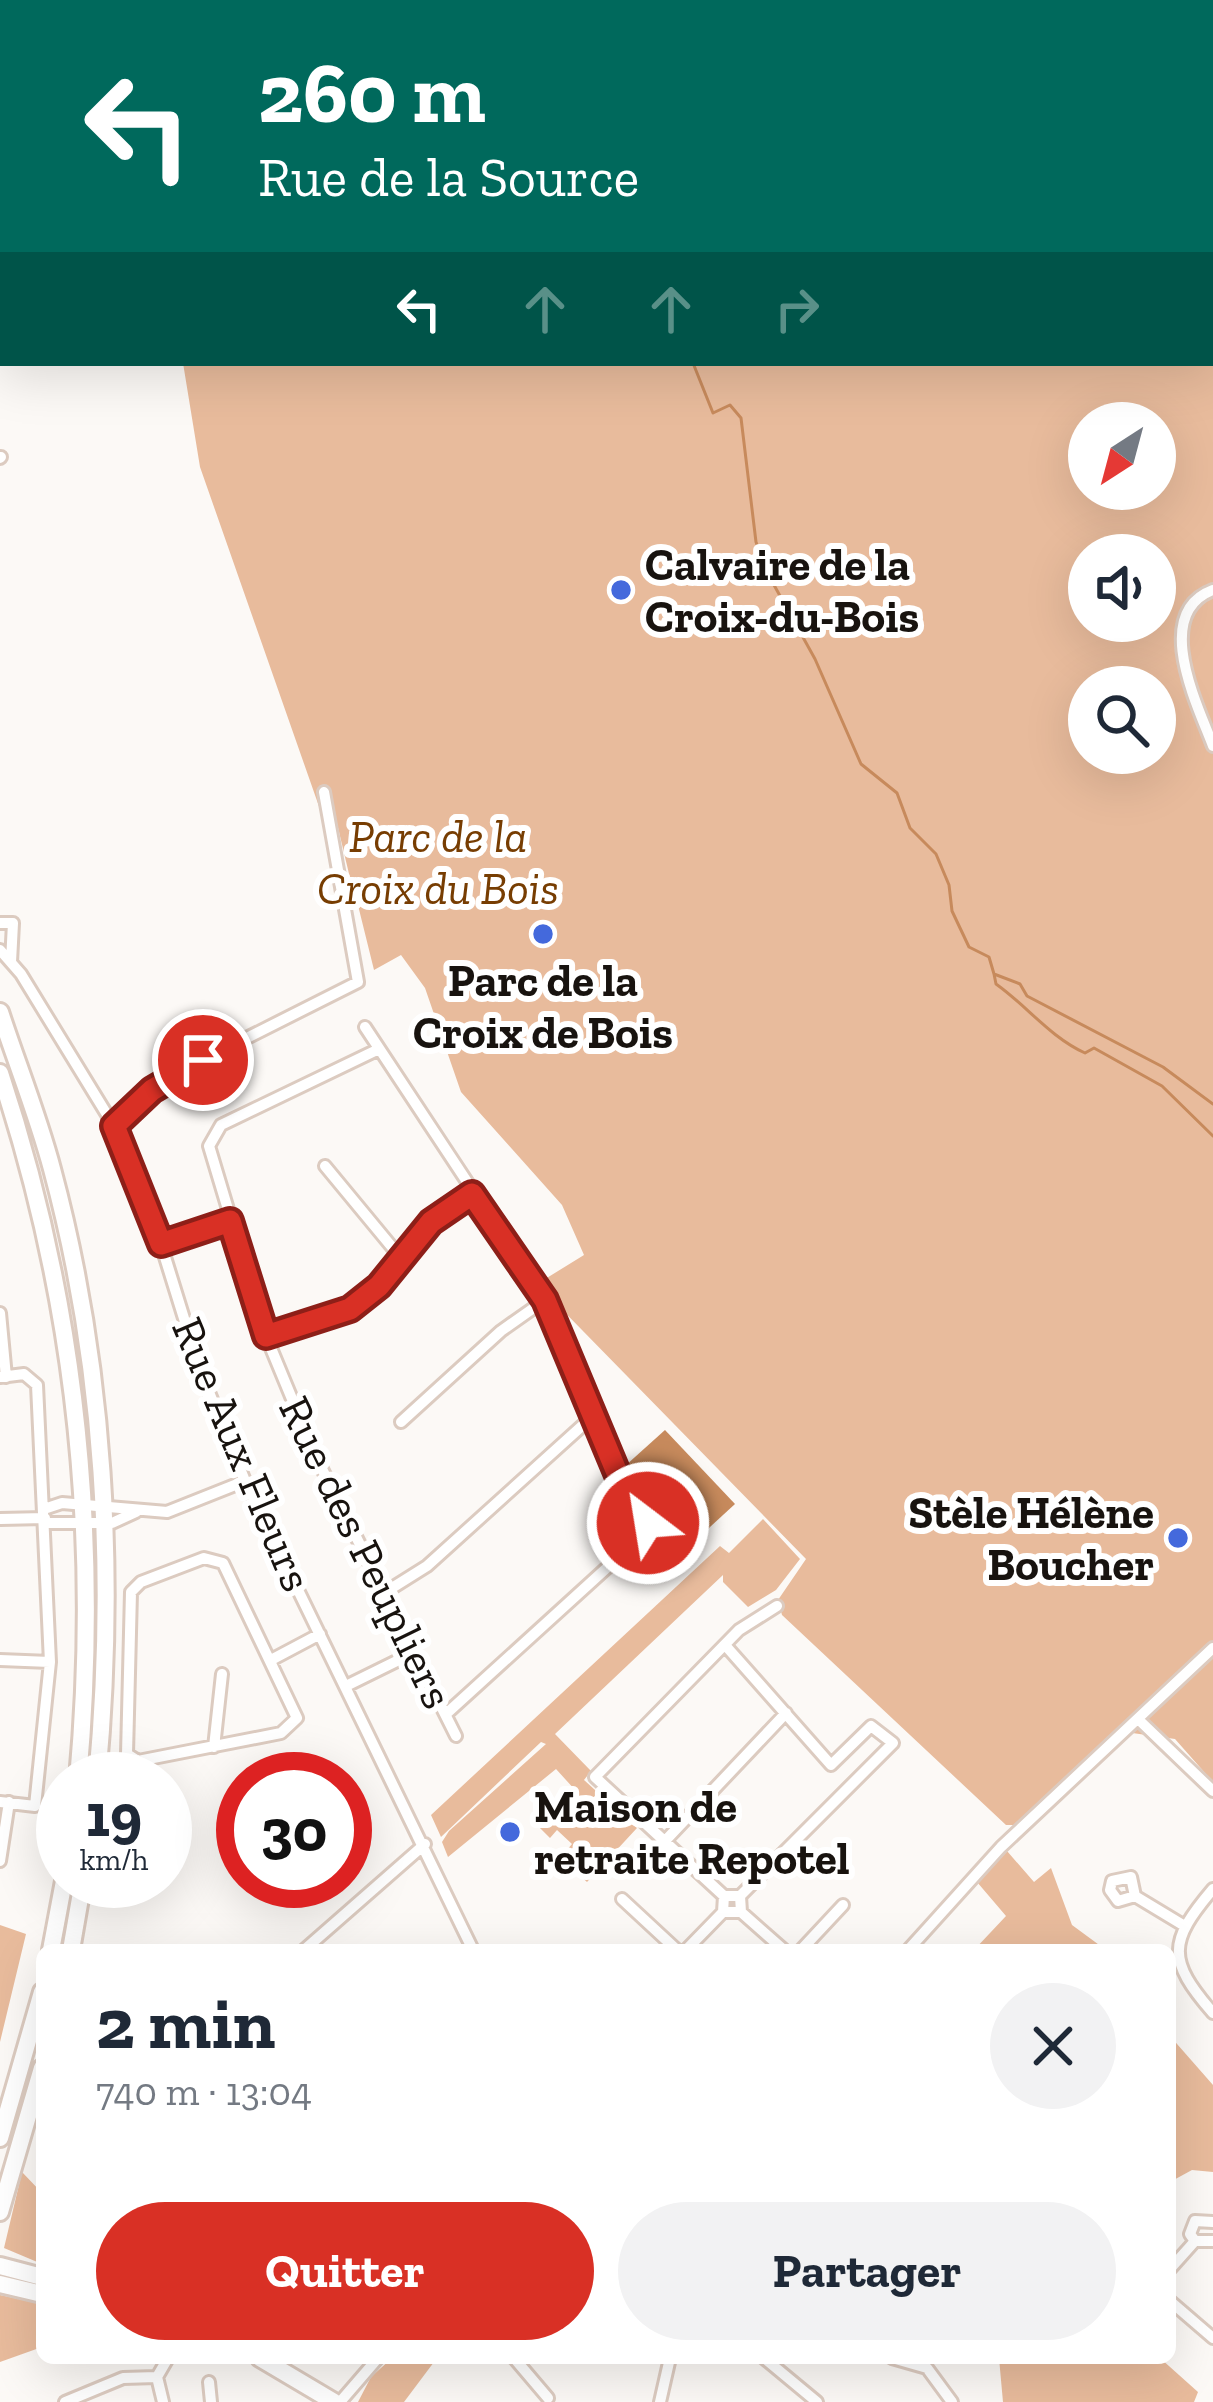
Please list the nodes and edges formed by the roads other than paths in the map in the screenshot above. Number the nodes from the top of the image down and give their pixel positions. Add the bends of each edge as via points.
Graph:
1 (1213, 590) edge
2 (1213, 746) edge
3 (324, 792) dead end
4 (0, 922) edge
5 (0, 950) edge
6 (11, 962) junction
7 (0, 1012) edge
8 (365, 1027) dead end
9 (379, 1049) junction
10 (0, 1073) edge
11 (114, 1126) junction
12 (325, 1166) dead end
13 (472, 1194) junction
14 (230, 1221) junction
15 (161, 1244) junction
16 (401, 1258) junction
17 (545, 1300) junction
18 (0, 1313) edge
19 (266, 1336) junction
20 (3, 1377) edge
21 (593, 1416) junction
22 (400, 1422) dead end
23 (245, 1481) junction
24 (94, 1514) junction
25 (45, 1516) junction
26 (0, 1519) edge
27 (384, 1593) junction
28 (777, 1606) dead end
29 (320, 1634) junction
30 (725, 1645) junction
31 (1213, 1648) edge
32 (413, 1653) junction
33 (0, 1660) edge
34 (271, 1660) junction
35 (50, 1662) junction
36 (222, 1675) dead end
37 (346, 1686) junction
38 (786, 1713) junction
39 (446, 1714) junction
40 (1136, 1724) junction
41 (456, 1736) dead end
42 (214, 1747) junction
43 (80, 1752) edge
44 (99, 1752) edge
45 (1213, 1791) edge
46 (4, 1802) edge
47 (664, 1842) junction
48 (425, 1844) junction
49 (0, 1861) edge
50 (1213, 1888) edge
51 (724, 1896) junction
52 (740, 1896) junction
53 (1135, 1896) dead end
54 (622, 1899) dead end
55 (843, 1905) dead end
56 (59, 1908) edge
57 (78, 1908) edge
58 (724, 1912) junction
59 (741, 1912) junction
60 (1183, 1925) junction
61 (53, 1944) edge
62 (72, 1944) edge
63 (311, 1944) edge
64 (469, 1944) edge
65 (674, 1944) edge
66 (688, 1944) edge
67 (777, 1944) edge
68 (807, 1944) edge
69 (913, 1944) edge
70 (36, 2013) edge
71 (1213, 2013) edge
72 (36, 2089) edge
73 (0, 2138) edge
74 (0, 2212) edge
75 (1213, 2222) edge
76 (1195, 2241) junction
77 (1213, 2241) edge
78 (1176, 2262) edge
79 (0, 2266) edge
80 (36, 2275) edge
81 (0, 2284) edge
82 (36, 2293) edge
83 (1176, 2306) edge
84 (1213, 2338) edge
85 (165, 2364) edge
86 (270, 2364) edge
87 (372, 2364) edge
88 (519, 2364) edge
89 (668, 2364) edge
90 (771, 2364) edge
91 (898, 2364) edge
92 (157, 2377) junction
93 (209, 2382) dead end
94 (548, 2398) dead end
95 (65, 2402) edge
96 (163, 2402) edge
97 (211, 2402) edge
98 (337, 2402) edge
99 (659, 2402) edge
100 (817, 2402) edge
101 (952, 2402) edge

1 - 2 street via 1181,627 1185,669
3 - 11 street via 358,982 152,1090
4 - 6 street via 13,923
5 - 6 street
6 - 11 street, Rue Aux Fleurs
7 - 24 main road via 52,1169 83,1314
8 - 9 street
9 - 13 street
9 - 14 street, Rue des Peupliers via 213,1133 209,1146
10 - 24 main road via 34,1175
11 - 15 street, Rue Aux Fleurs
12 - 16 street
13 - 16 street via 431,1222
13 - 17 street
14 - 15 street
14 - 19 street, Rue des Peupliers
15 - 23 street, Rue Aux Fleurs
16 - 19 street via 350,1309
17 - 21 street
17 - 22 street
18 - 20 street
19 - 27 street, Rue des Peupliers
20 - 25 street via 25,1374 37,1385
21 - 27 street via 428,1566
21 - 39 street via 618,1475 646,1509 644,1534
23 - 24 street via 167,1512
23 - 29 street, Rue Aux Fleurs
24 - 25 street
24 - 25 street
24 - 43 main road
24 - 44 main road via 106,1643
25 - 26 street
25 - 35 street
27 - 32 street, Rue des Peupliers
28 - 30 street
29 - 34 street
29 - 37 street, Rue Aux Fleurs
30 - 38 street
30 - 47 street via 595,1777
31 - 40 street
32 - 37 street
32 - 39 street, Rue des Peupliers
33 - 35 street
34 - 42 street via 296,1710 294,1726
34 - 42 street via 217,1558 135,1586 127,1754 146,1761
35 - 46 street via 35,1806
36 - 42 street
37 - 48 street, Rue Aux Fleurs
38 - 47 street
38 - 52 street via 831,1765 871,1726 892,1740
39 - 41 street, Rue des Peupliers
40 - 45 street
40 - 69 street via 1000,1847
46 - 49 street
47 - 51 street
48 - 63 street
48 - 64 street, Rue Aux Fleurs
50 - 60 street
51 - 52 street
51 - 58 street
52 - 59 street
53 - 60 street
54 - 65 street
55 - 68 street
56 - 61 main road
57 - 62 main road
58 - 59 street
58 - 66 street
59 - 67 street
60 - 71 street via 1182,1975
70 - 73 main road
72 - 74 main road
75 - 76 street via 1195,2221
76 - 77 street
76 - 78 street
79 - 80 main road
81 - 82 main road
83 - 84 street
85 - 92 street
86 - 98 main road
87 - 98 street
88 - 94 street
89 - 99 street
90 - 100 street
91 - 101 street via 927,2368
92 - 95 street via 123,2378
92 - 96 street
93 - 97 street

